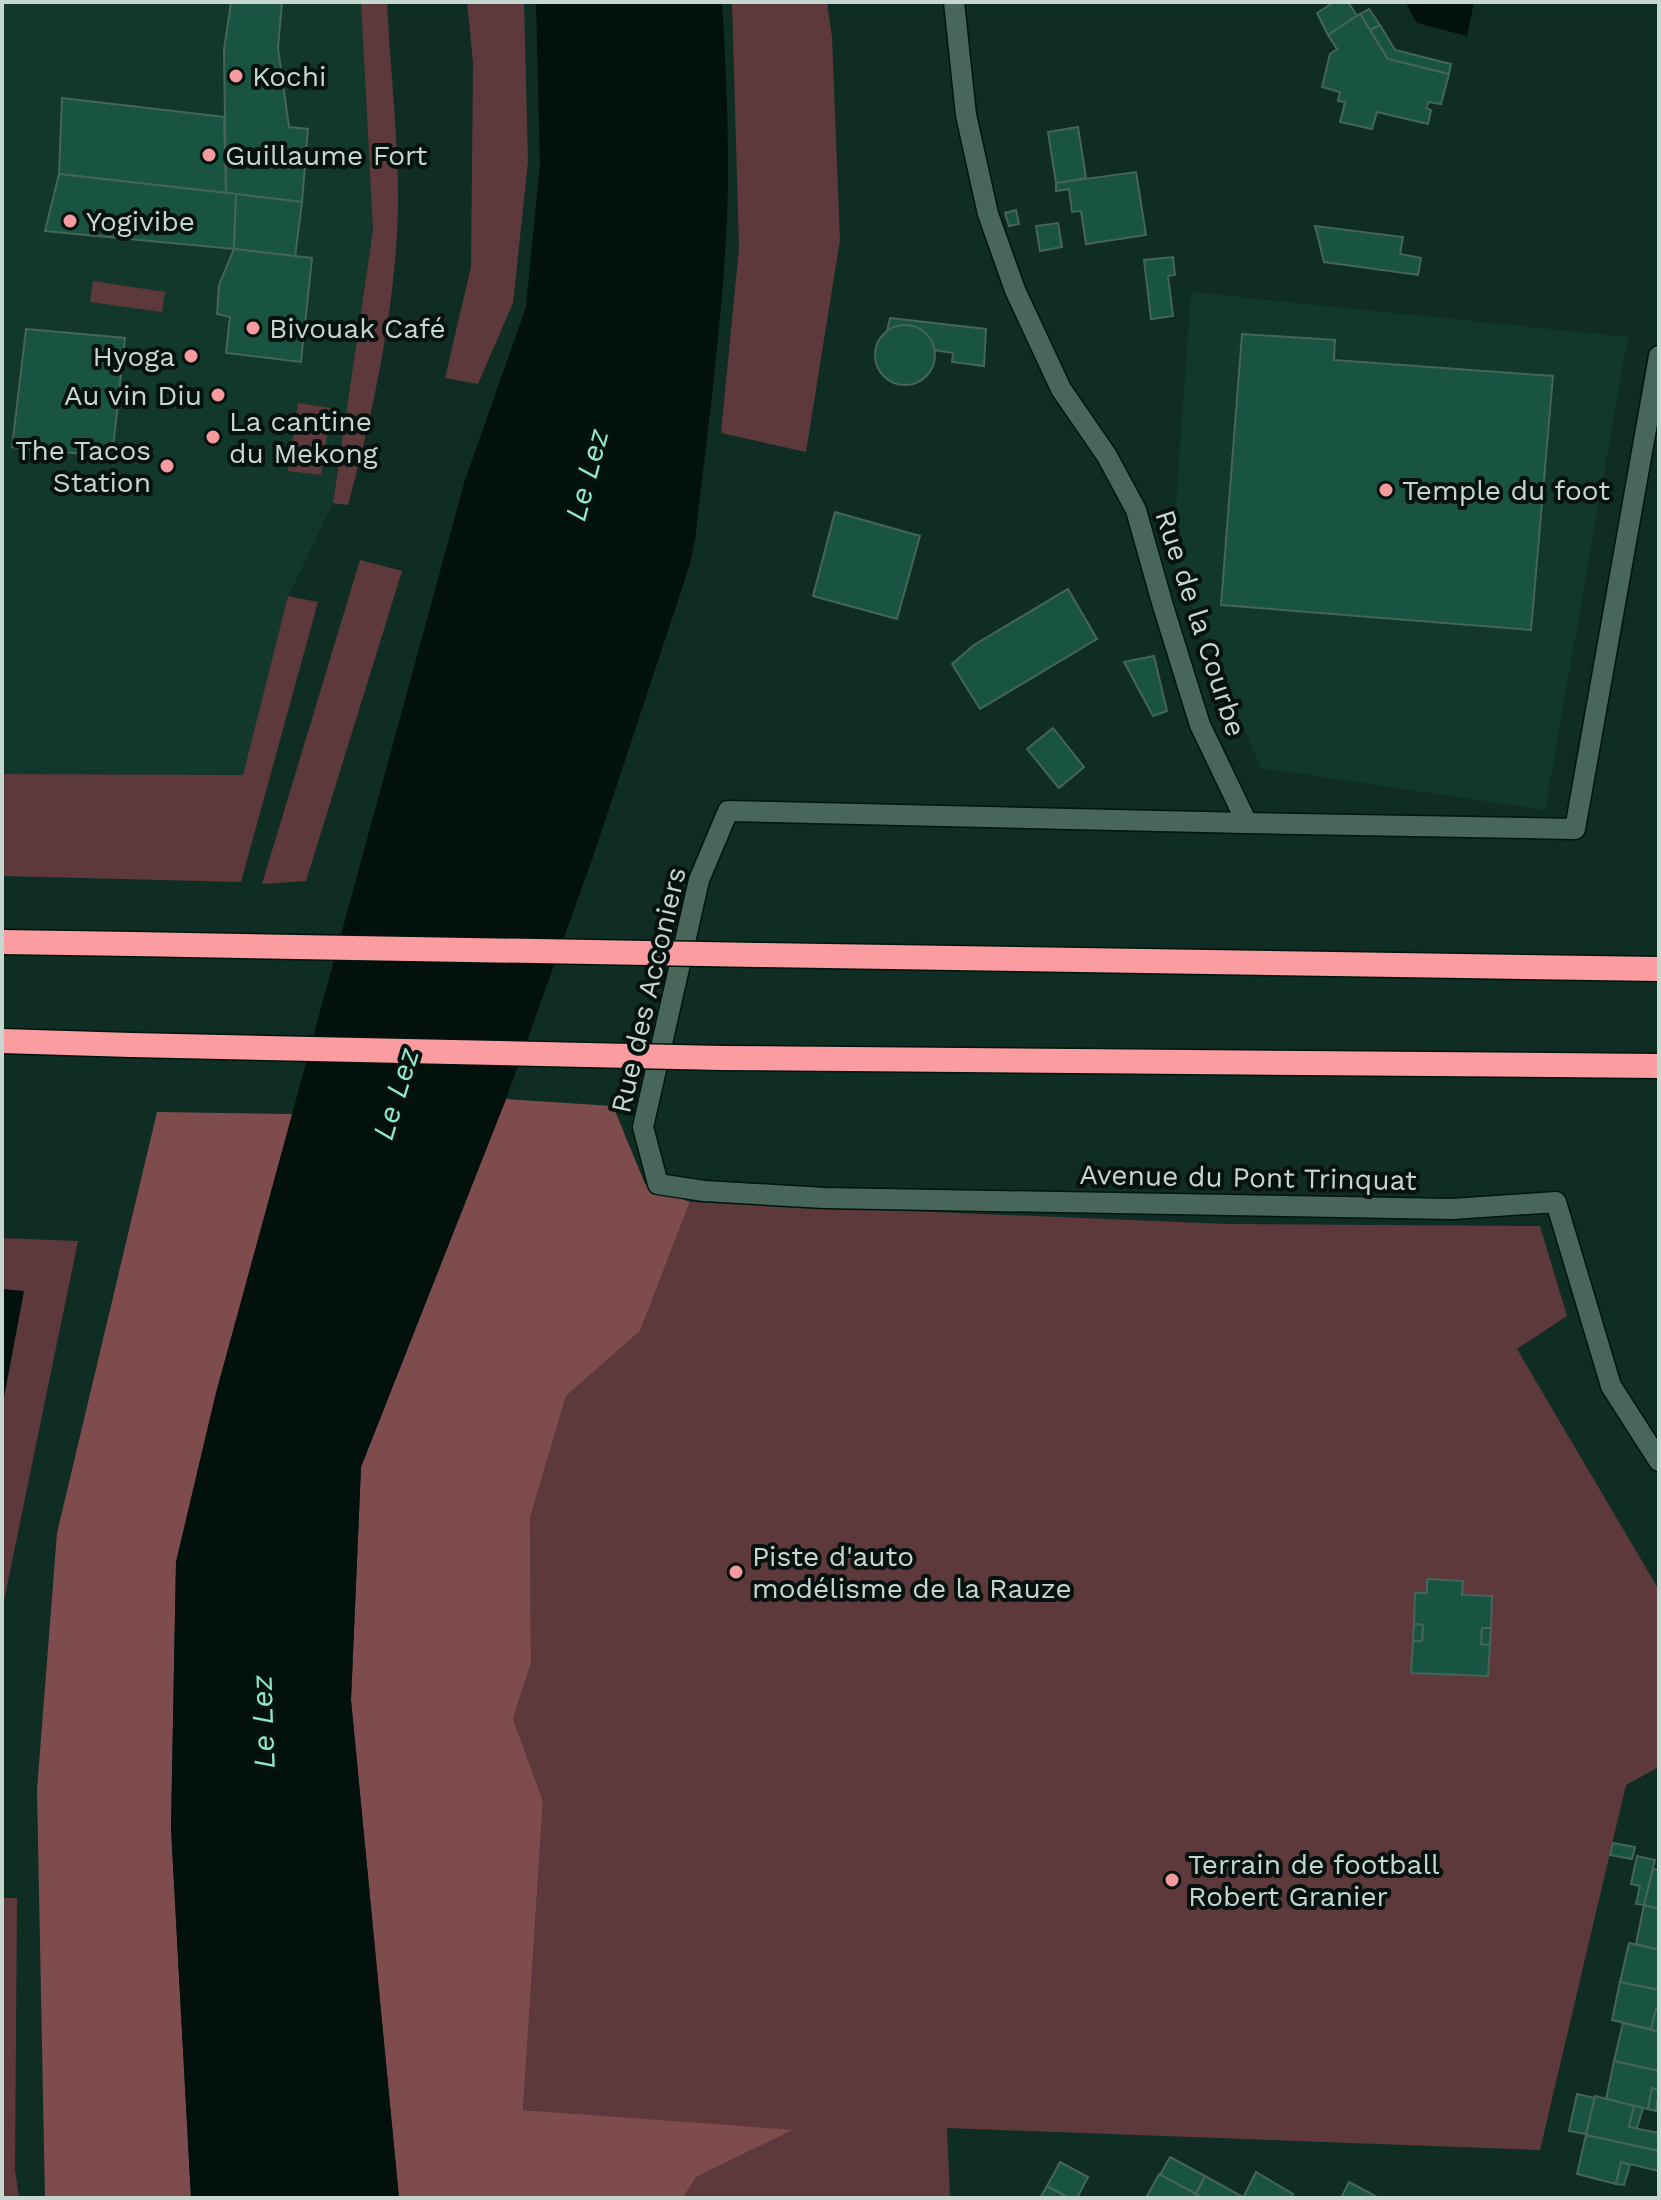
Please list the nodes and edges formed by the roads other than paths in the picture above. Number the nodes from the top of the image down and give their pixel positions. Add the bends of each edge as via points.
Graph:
1 (954, 2) edge
2 (1659, 356) edge
3 (1247, 823) junction
4 (2, 942) edge
5 (1659, 969) edge
6 (2, 1041) edge
7 (1659, 1066) edge
8 (658, 1184) joint
9 (1659, 1461) edge

1 - 3 street, Rue de la Courbe via 966,115 988,214 1010,278 1061,389 1136,510 1200,725
2 - 3 street via 1575,829
3 - 8 street, Rue des Acconiers via 728,811 699,880 643,1127
4 - 5 highway, bridge
6 - 7 highway, bridge via 722,1058
8 - 9 street, Avenue du Pont Trinquat via 824,1198 1452,1209 1556,1202 1611,1386

